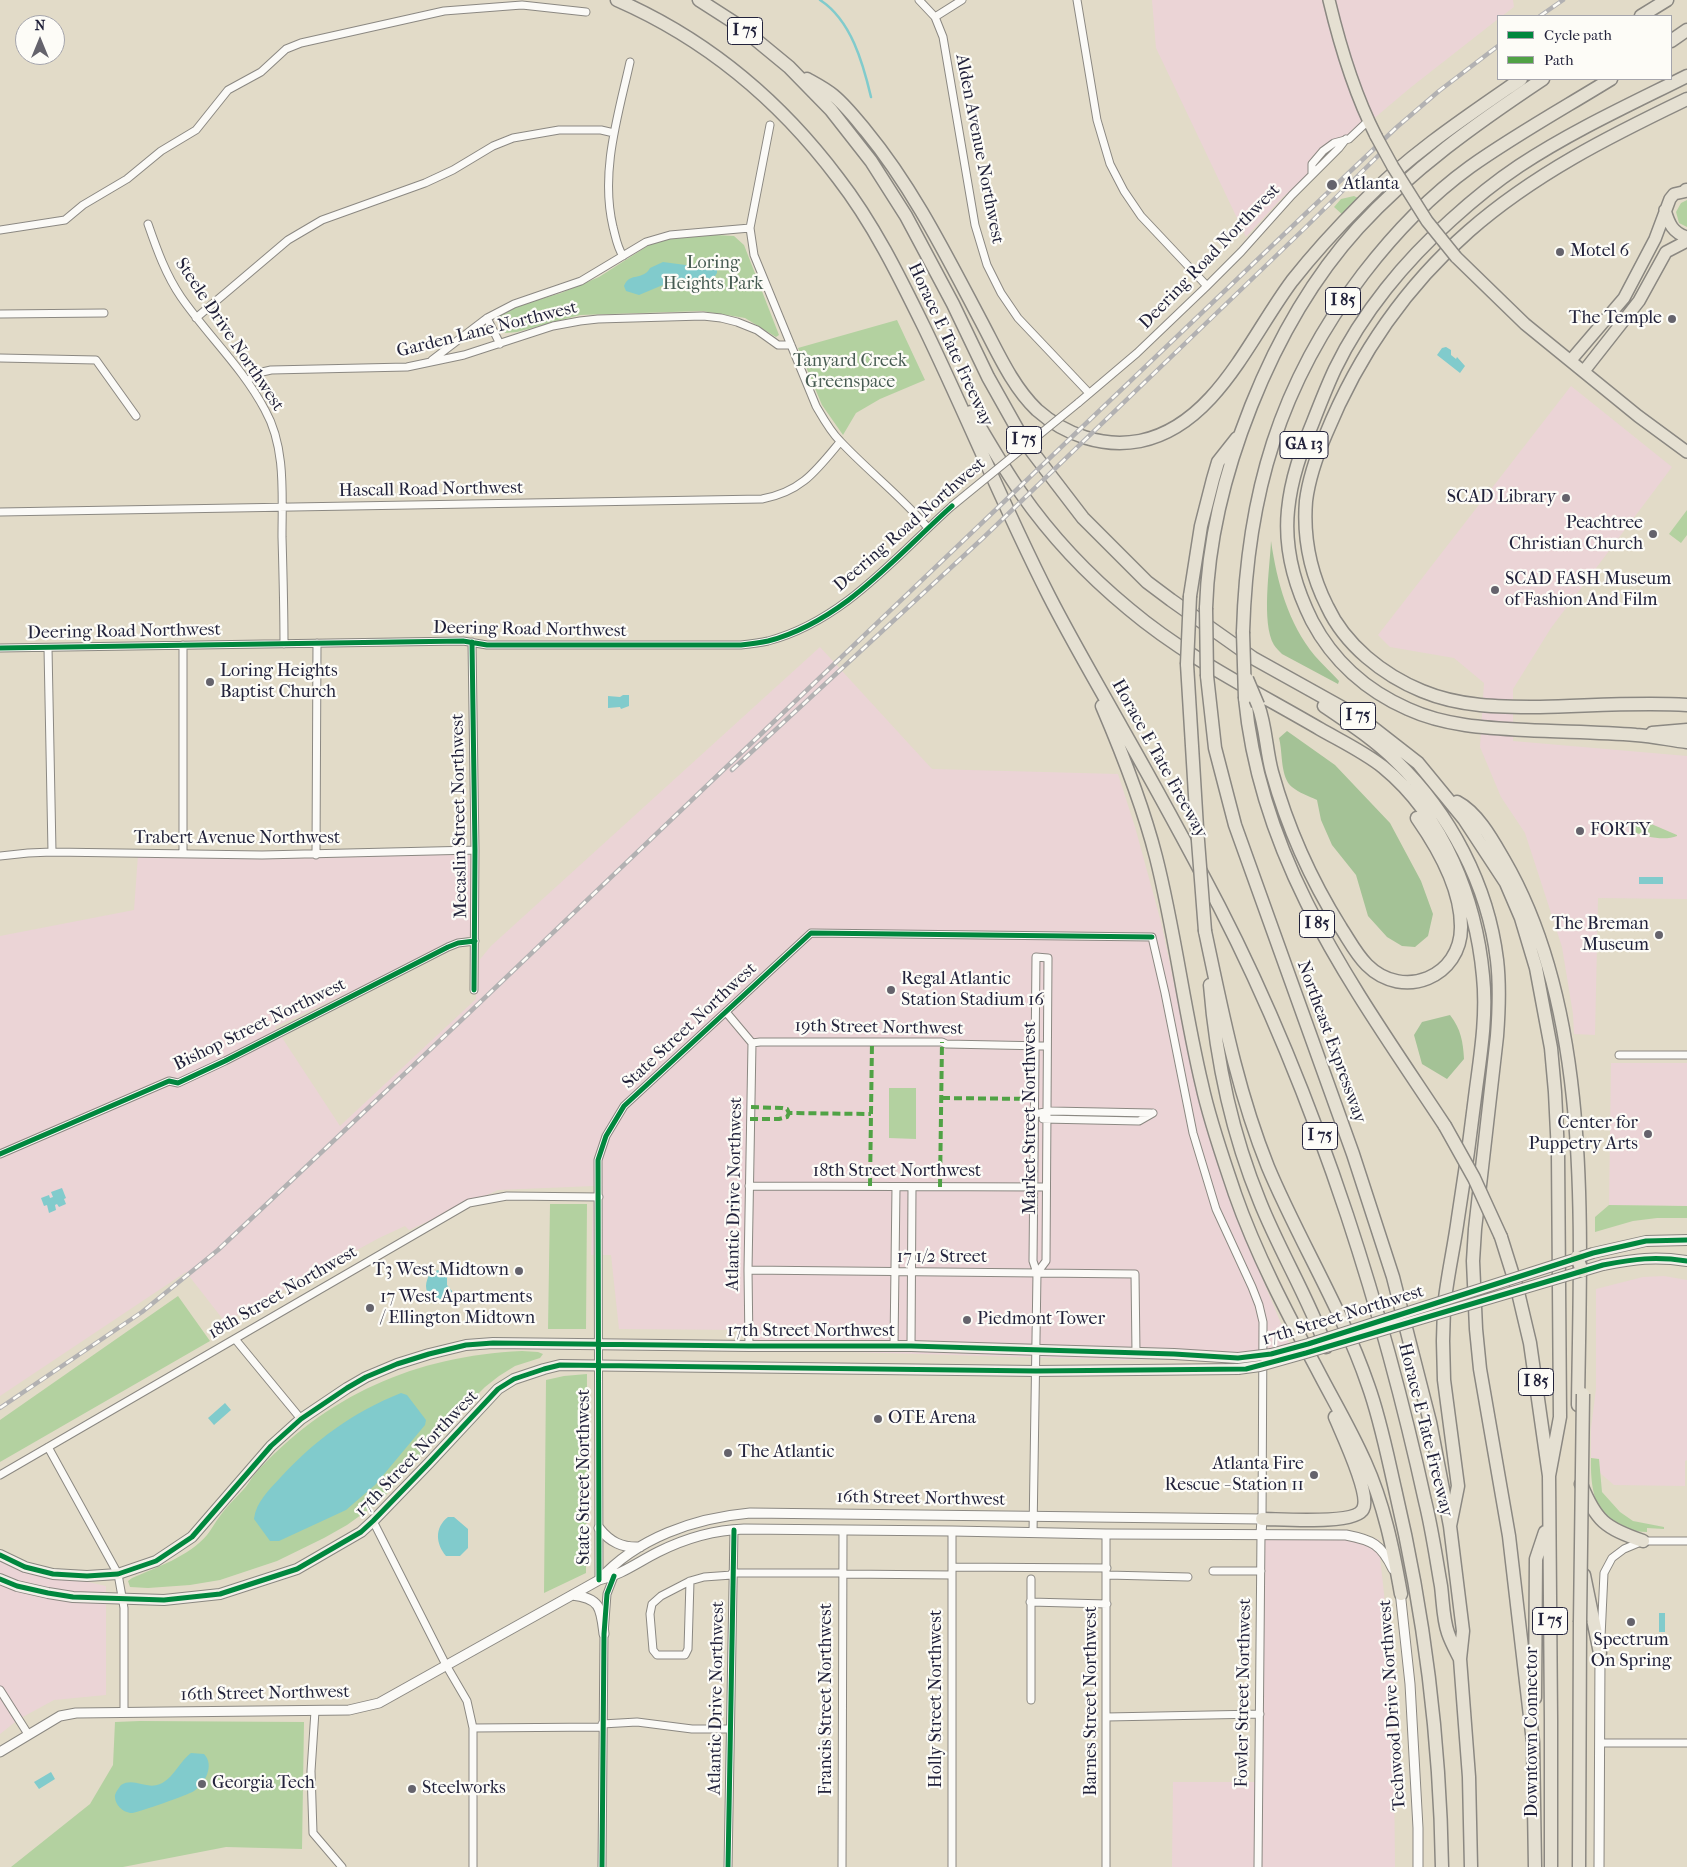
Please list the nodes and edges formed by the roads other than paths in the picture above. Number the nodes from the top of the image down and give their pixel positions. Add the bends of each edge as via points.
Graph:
1 (617, 0) edge
2 (699, 0) edge
3 (962, 0) edge
4 (1077, 0) edge
5 (1329, 0) edge
6 (1667, 0) edge
7 (922, 1) edge
8 (586, 12) dead end
9 (1643, 15) edge
10 (935, 17) junction
11 (1687, 30) edge
12 (1672, 39) edge
13 (630, 62) dead end
14 (789, 68) junction
15 (1687, 76) edge
16 (1520, 80) edge
17 (1541, 80) edge
18 (1609, 80) edge
19 (1687, 99) edge
20 (1368, 121) junction
21 (770, 125) dead end
22 (614, 133) junction
23 (1687, 190) edge
24 (1665, 210) junction
25 (148, 224) dead end
26 (750, 228) junction
27 (0, 230) edge
28 (1687, 237) edge
29 (1687, 242) edge
30 (623, 256) junction
31 (1208, 286) junction
32 (104, 313) dead end
33 (0, 314) edge
34 (196, 318) junction
35 (487, 318) junction
36 (500, 344) junction
37 (791, 345) junction
38 (0, 358) edge
39 (1571, 360) junction
40 (430, 362) junction
41 (942, 364) junction
42 (1584, 371) junction
43 (247, 381) junction
44 (1089, 393) junction
45 (136, 416) dead end
46 (1242, 432) junction
47 (840, 442) junction
48 (1687, 452) edge
49 (282, 507) junction
50 (0, 512) edge
51 (928, 528) junction
52 (472, 642) junction
53 (317, 643) junction
54 (284, 644) junction
55 (183, 645) junction
56 (0, 648) edge
57 (48, 648) junction
58 (1078, 651) junction
59 (1254, 658) junction
60 (1245, 675) junction
61 (1686, 705) edge
62 (1308, 722) junction
63 (1687, 730) edge
64 (1640, 735) junction
65 (1687, 742) edge
66 (1446, 796) junction
67 (475, 850) junction
68 (52, 852) junction
69 (183, 854) junction
70 (316, 855) junction
71 (0, 856) edge
72 (1205, 930) junction
73 (475, 941) junction
74 (474, 990) dead end
75 (726, 1012) junction
76 (752, 1043) junction
77 (1035, 1046) junction
78 (1046, 1046) junction
79 (1619, 1055) dead end
80 (1687, 1055) edge
81 (1046, 1112) junction
82 (1034, 1114) junction
83 (1046, 1120) junction
84 (0, 1154) edge
85 (749, 1186) junction
86 (896, 1187) junction
87 (912, 1187) junction
88 (1033, 1187) junction
89 (1045, 1187) junction
90 (599, 1197) junction
91 (1687, 1240) edge
92 (1578, 1257) junction
93 (1687, 1261) edge
94 (748, 1270) junction
95 (1582, 1271) junction
96 (896, 1273) junction
97 (912, 1273) junction
98 (1037, 1273) junction
99 (234, 1339) junction
100 (1324, 1343) junction
101 (599, 1345) junction
102 (749, 1346) junction
103 (894, 1346) junction
104 (911, 1346) junction
105 (1036, 1349) junction
106 (1136, 1353) junction
107 (599, 1365) junction
108 (1318, 1370) junction
109 (1036, 1371) junction
110 (301, 1419) junction
111 (48, 1447) junction
112 (1387, 1452) junction
113 (0, 1475) edge
114 (1549, 1476) junction
115 (1578, 1477) junction
116 (1033, 1517) junction
117 (1262, 1519) junction
118 (373, 1521) junction
119 (1548, 1523) junction
120 (1450, 1526) junction
121 (599, 1528) junction
122 (734, 1530) junction
123 (843, 1531) junction
124 (952, 1531) junction
125 (1033, 1533) junction
126 (1106, 1534) junction
127 (1262, 1534) junction
128 (1643, 1541) junction
129 (1687, 1541) edge
130 (640, 1547) junction
131 (0, 1556) edge
132 (952, 1571) junction
133 (1213, 1571) dead end
134 (1261, 1571) junction
135 (1107, 1572) junction
136 (118, 1574) junction
137 (732, 1574) junction
138 (843, 1574) junction
139 (614, 1576) junction
140 (1188, 1577) dead end
141 (0, 1579) edge
142 (1031, 1579) dead end
143 (599, 1580) junction
144 (690, 1581) junction
145 (1401, 1594) junction
146 (572, 1595) junction
147 (122, 1598) junction
148 (1030, 1602) junction
149 (1107, 1604) junction
150 (604, 1634) junction
151 (1600, 1653) junction
152 (1460, 1659) junction
153 (446, 1665) junction
154 (0, 1690) edge
155 (1031, 1700) dead end
156 (315, 1710) junction
157 (124, 1712) junction
158 (1260, 1714) junction
159 (1107, 1717) junction
160 (602, 1726) junction
161 (473, 1728) junction
162 (729, 1729) junction
163 (28, 1734) junction
164 (1533, 1742) junction
165 (1600, 1743) junction
166 (1687, 1743) edge
167 (0, 1752) edge
168 (342, 1867) edge
169 (473, 1867) edge
170 (602, 1867) edge
171 (728, 1867) edge
172 (842, 1867) edge
173 (952, 1867) edge
174 (1106, 1867) edge
175 (1258, 1867) edge
176 (1418, 1867) edge
177 (1442, 1867) edge
178 (1471, 1867) edge
179 (1535, 1867) edge
180 (1551, 1867) edge
181 (1579, 1867) edge
182 (1599, 1867) edge

1 - 41 highway, Horace E Tate Freeway / I 75 via 660,21 718,58 796,126 842,182 870,225
2 - 14 highway, Horace E Tate Freeway / I 75 via 738,26
3 - 10 street
4 - 31 street via 1097,120 1110,164 1141,216
5 - 20 main road via 1341,49
6 - 9 highway
7 - 10 street, Alden Avenue Northwest
8 - 27 street via 522,5 444,10 301,43 286,50 261,72 228,90 196,130 161,151 127,179 78,208 65,220
10 - 44 street, Alden Avenue Northwest via 943,37 975,225 987,265 1018,318
11 - 12 highway
13 - 22 street
14 - 16 highway via 833,95 888,160 910,192 1025,397 1050,421 1069,432 1119,443 1153,438 1170,431 1205,405 1294,279 1364,200 1428,143
14 - 59 highway, Horace E Tate Freeway / I 75 via 851,135 901,208 1008,414 1062,493 1102,539 1147,582
15 - 64 highway, GA 13 via 1584,128 1519,166 1450,221 1412,258 1355,333 1335,368 1301,452 1288,512 1288,544 1302,601 1333,654 1378,694 1431,718 1470,726
17 - 46 highway, Northeast Expressway / I 85 via 1438,152 1358,229 1323,274 1278,345
18 - 60 highway, Northeast Expressway / I 85, bridge via 1469,168 1403,227 1384,246 1350,291 1318,341 1283,412 1257,500 1244,588
19 - 61 highway, GA 13 via 1569,158 1530,184 1466,233 1412,288 1378,333 1335,413 1315,460 1306,500 1305,529 1311,567 1332,616 1369,658 1395,678 1425,692 1477,705 1513,707
20 - 31 street, Deering Road Northwest via 1350,139 1334,143 1323,151 1312,164 1312,174
20 - 39 main road, bridge via 1427,221 1456,258 1523,322
21 - 26 street
22 - 30 street via 608,166 608,196 617,244
22 - 34 street via 559,130 513,138 425,183 322,220 288,240
23 - 24 main road via 1674,194
24 - 28 main road via 1673,230
24 - 39 main road via 1655,239 1624,298
25 - 34 street, Steele Drive Northwest via 167,272
26 - 30 street via 670,235 646,242
26 - 37 street via 754,255
29 - 42 main road via 1666,252 1639,301
30 - 35 street via 581,282 514,304
31 - 44 street, Deering Road Northwest
32 - 33 street
34 - 43 street, Steele Drive Northwest
35 - 36 street
35 - 40 street
36 - 37 street, Garden Lane Northwest via 553,326 580,321 703,316 737,322 757,330 778,345
36 - 40 street, Garden Lane Northwest
37 - 47 street via 816,406
38 - 45 street via 96,360
39 - 42 main road
40 - 43 street, Garden Lane Northwest via 392,368 271,370 258,373
41 - 58 highway, Horace E Tate Freeway / I 75 via 1016,529
41 - 62 highway via 1023,495 1093,577 1156,630 1223,674
42 - 48 main road
43 - 49 street, Steele Drive Northwest via 265,410 275,435 280,460
44 - 51 street, Deering Road Northwest, bridge
46 - 72 highway, bridge via 1218,462 1202,526 1190,596 1187,664
46 - 120 highway, Northeast Expressway / I 85, bridge via 1210,558 1206,608 1207,676 1215,748 1235,826 1353,1154 1390,1269 1430,1422
47 - 49 street, Hascall Road Northwest via 803,483 784,494 762,499
47 - 51 street
49 - 50 street, Hascall Road Northwest
49 - 54 street, Steele Drive Northwest
51 - 52 street, Deering Road Northwest via 879,576 847,601 804,627 767,641 694,646 487,645
52 - 53 street, Deering Road Northwest
52 - 67 street, Mecaslin Street Northwest
53 - 54 street, Deering Road Northwest
53 - 70 street
54 - 55 street, Deering Road Northwest
55 - 57 street, Deering Road Northwest
55 - 69 street
56 - 57 street, Deering Road Northwest
57 - 68 street
58 - 108 highway via 1120,750 1148,830 1170,920 1202,1084 1222,1156 1246,1226
58 - 152 highway, Horace E Tate Freeway / I 75 via 1220,908 1259,990 1318,1130 1366,1276 1398,1389 1434,1541 1448,1633
59 - 66 highway, Horace E Tate Freeway / I 75 via 1372,726 1418,762
59 - 164 highway via 1373,741 1418,784 1455,836 1469,864 1493,938 1499,1005 1475,1229 1474,1297 1480,1369 1517,1592
60 - 62 highway, bridge via 1258,705 1276,784 1309,868 1334,916 1366,964 1382,976 1407,982 1430,978 1456,954 1461,927 1457,899 1436,847 1408,804 1381,775
60 - 114 highway, Northeast Expressway / I 85, bridge via 1250,738 1265,803 1299,889 1351,983 1445,1126 1501,1237 1530,1343
62 - 120 highway, I 75 via 1382,767 1416,802 1454,863 1477,929 1484,978 1482,1041 1444,1307 1444,1380 1458,1486
63 - 64 highway
64 - 65 highway
66 - 114 highway, Horace E Tate Freeway / I 75 via 1506,883 1521,918 1536,968 1551,1048 1558,1153 1560,1417
66 - 115 highway via 1465,806 1489,836 1514,878 1536,926 1557,1001 1572,1096 1579,1185
67 - 70 street, Trabert Avenue Northwest
67 - 73 street, Mecaslin Street Northwest
68 - 69 street, Trabert Avenue Northwest
68 - 71 street, Trabert Avenue Northwest
69 - 70 street, Trabert Avenue Northwest
72 - 100 highway via 1212,1014 1225,1088 1253,1185
72 - 112 highway via 1231,1055 1255,1132 1282,1200 1361,1365 1376,1406
73 - 74 street, Mecaslin Street Northwest
73 - 84 street, Bishop Street Northwest via 448,947 178,1083 169,1081
75 - 76 street
75 - 90 street, State Street Northwest via 624,1106 606,1136 598,1160
75 - 117 street, State Street Northwest via 811,933 1152,937 1193,1133 1216,1209 1252,1287 1263,1322
76 - 77 street, 19th Street Northwest via 942,1042
76 - 85 street, Atlantic Drive Northwest
77 - 78 street, 19th Street Northwest
77 - 78 street, Market Street Northwest via 1036,957 1048,958
77 - 82 street, Market Street Northwest
78 - 81 street, Market Street Northwest
79 - 80 street
81 - 82 street
81 - 83 street, Market Street Northwest
81 - 83 street via 1153,1113 1139,1121
82 - 83 street
82 - 88 street, Market Street Northwest
83 - 89 street, Market Street Northwest
85 - 86 street, 18th Street Northwest
85 - 94 street, Atlantic Drive Northwest
86 - 87 street, 18th Street Northwest
86 - 96 street
87 - 88 street, 18th Street Northwest
87 - 97 street
88 - 89 street, 18th Street Northwest
88 - 98 street, Market Street Northwest via 1033,1261
89 - 98 street, Market Street Northwest via 1046,1261
90 - 99 street, 18th Street Northwest via 507,1196 470,1203
90 - 101 street, State Street Northwest
91 - 92 main road, 17th Street Northwest, bridge via 1646,1241
92 - 95 highway, bridge
92 - 100 main road, 17th Street Northwest, bridge
93 - 95 main road, 17th Street Northwest, bridge via 1651,1258
94 - 96 street, 17 1/2 Street
94 - 102 street, Atlantic Drive Northwest
95 - 100 main road, 17th Street Northwest, bridge
95 - 181 highway, bridge
96 - 97 street, 17 1/2 Street
96 - 103 street
97 - 98 street, 17 1/2 Street
97 - 104 street
98 - 105 street, Market Street Northwest
98 - 106 street, 17 1/2 Street via 1136,1274
99 - 110 street
99 - 111 street, 18th Street Northwest
100 - 106 main road, 17th Street Northwest, bridge via 1238,1358
100 - 109 main road, 17th Street Northwest, bridge via 1260,1366 1238,1370
101 - 102 main road, 17th Street Northwest
101 - 107 street, State Street Northwest
101 - 110 main road, 17th Street Northwest via 493,1343 466,1345 429,1354 366,1377
102 - 103 main road, 17th Street Northwest
103 - 104 main road, 17th Street Northwest
104 - 105 main road, 17th Street Northwest
105 - 106 main road, 17th Street Northwest
105 - 109 street, Market Street Northwest
107 - 109 main road, 17th Street Northwest
107 - 118 main road, 17th Street Northwest via 560,1365 514,1379 498,1390
107 - 121 street, State Street Northwest
108 - 117 highway via 1360,1479 1363,1510 1358,1515 1338,1519
108 - 145 highway via 1339,1406 1375,1486
109 - 116 street, Market Street Northwest
110 - 136 main road, 17th Street Northwest via 271,1446 192,1537 156,1561
111 - 113 street, 18th Street Northwest
111 - 136 street
112 - 145 highway
112 - 177 highway via 1410,1551 1424,1639 1436,1745
114 - 119 highway, Downtown Connector / I 75
115 - 128 highway via 1596,1515 1605,1524
115 - 151 highway via 1581,1556
116 - 117 street, 16th Street Northwest
116 - 125 street, Market Street Northwest
116 - 130 street, 16th Street Northwest via 750,1513 696,1522 665,1533
117 - 127 street, Fowler Street Northwest
118 - 147 main road, 17th Street Northwest via 361,1532 297,1569 220,1594 164,1600
118 - 153 street
119 - 164 highway via 1536,1559 1536,1720
119 - 180 highway, Downtown Connector / I 75
120 - 152 highway, Northeast Expressway / I 85 via 1463,1631
121 - 130 street via 614,1543
121 - 143 street, State Street Northwest
122 - 123 street, 16th Street Northwest
122 - 137 street, Atlantic Drive Northwest
122 - 139 street, 16th Street Northwest via 694,1536
123 - 124 street, 16th Street Northwest
123 - 138 street, Francis Street Northwest
124 - 125 street, 16th Street Northwest
124 - 132 street, Holly Street Northwest
125 - 126 street, 16th Street Northwest
126 - 127 street, 16th Street Northwest
126 - 135 street, Barnes Street Northwest
127 - 134 street, Fowler Street Northwest
127 - 145 street, Techwood Drive Northwest via 1346,1535 1368,1539 1387,1556
128 - 129 street
128 - 151 street via 1616,1554 1606,1567
130 - 143 street, 16th Street Northwest via 612,1566
131 - 136 main road, 17th Street Northwest via 53,1574
132 - 135 street
132 - 138 street
132 - 173 street, Holly Street Northwest
133 - 134 street
134 - 158 street, Fowler Street Northwest
135 - 140 street
135 - 149 street, Barnes Street Northwest
136 - 147 street
137 - 138 street
137 - 144 street
137 - 162 street, Atlantic Drive Northwest
138 - 172 street, Francis Street Northwest
139 - 143 street, 16th Street Northwest
139 - 150 street, State Street Northwest via 607,1594
141 - 147 main road, 17th Street Northwest via 48,1593
142 - 148 street
143 - 146 street, 16th Street Northwest
144 - 144 street via 652,1604 652,1641 657,1655 685,1655 688,1649
145 - 176 street, Techwood Drive Northwest via 1410,1684
146 - 150 street via 591,1599 599,1606
146 - 153 street, 16th Street Northwest
147 - 157 street
148 - 149 street
148 - 155 street
149 - 159 street, Barnes Street Northwest
150 - 160 street, State Street Northwest
151 - 165 street
152 - 178 highway, I 75 via 1469,1777
153 - 156 street, 16th Street Northwest via 379,1703 349,1710
153 - 161 street via 467,1701
154 - 163 street
156 - 157 street, 16th Street Northwest
156 - 168 street via 311,1771 314,1833
157 - 163 street, 16th Street Northwest via 60,1716
158 - 159 street
158 - 175 street, Fowler Street Northwest
159 - 174 street, Barnes Street Northwest
160 - 161 street
160 - 162 street via 637,1722 692,1729
160 - 170 street, State Street Northwest
161 - 169 street
162 - 171 street, Atlantic Drive Northwest
163 - 167 street, 16th Street Northwest
164 - 179 highway
165 - 166 street
165 - 182 street

